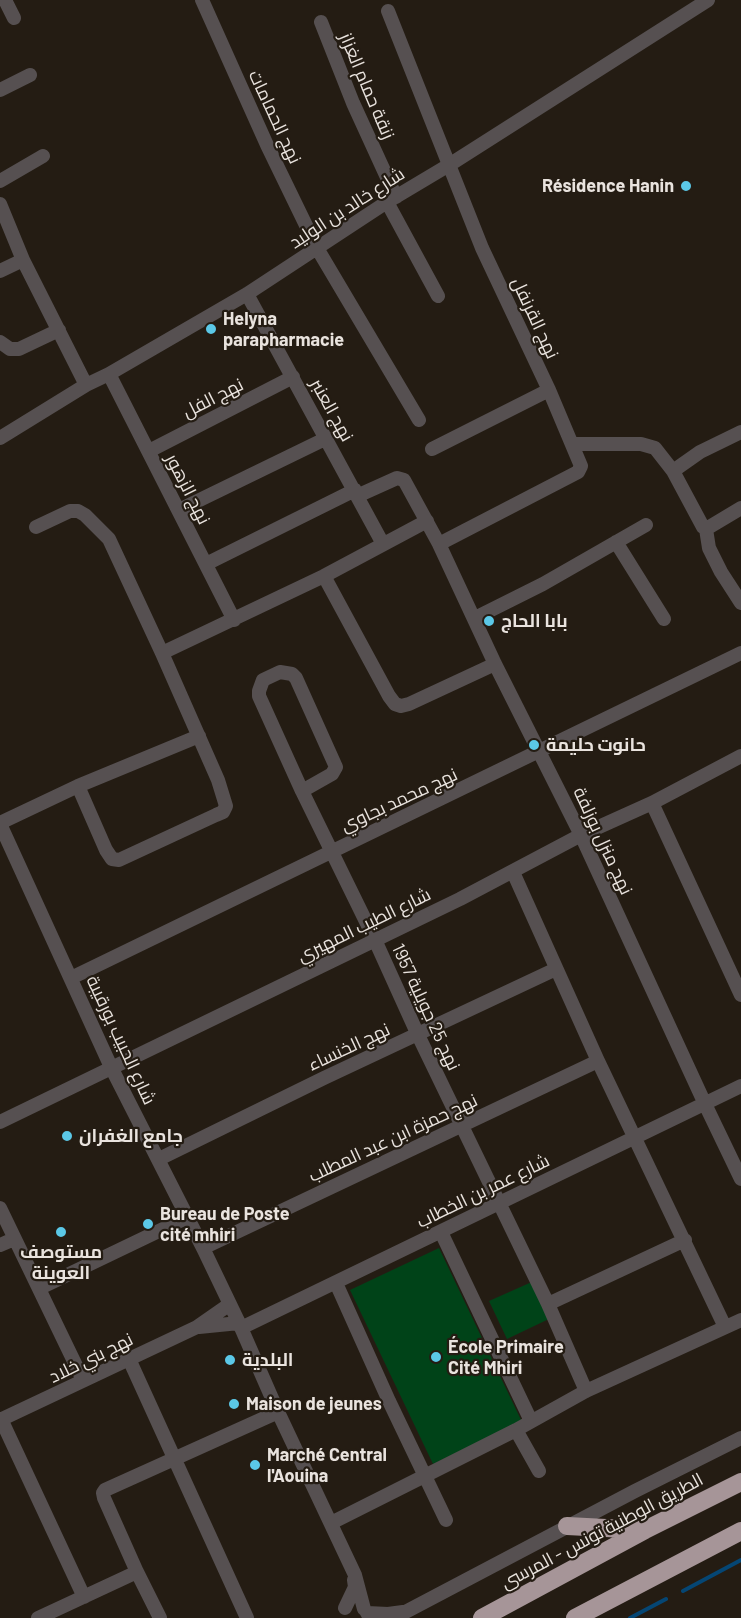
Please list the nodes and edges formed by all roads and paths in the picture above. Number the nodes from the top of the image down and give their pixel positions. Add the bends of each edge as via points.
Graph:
1 (5, 0) edge
2 (202, 0) edge
3 (708, 0) edge
4 (388, 11) dead end
5 (14, 18) dead end
6 (321, 22) dead end
7 (30, 75) dead end
8 (0, 90) edge
9 (43, 156) dead end
10 (449, 165) junction
11 (0, 181) edge
12 (391, 200) junction
13 (0, 204) edge
14 (317, 248) junction
15 (23, 260) junction
16 (0, 271) edge
17 (247, 294) junction
18 (438, 296) dead end
19 (59, 330) junction
20 (0, 342) edge
21 (109, 374) junction
22 (293, 378) junction
23 (86, 385) junction
24 (549, 390) junction
25 (419, 420) dead end
26 (741, 432) edge
27 (0, 438) edge
28 (327, 438) junction
29 (573, 444) junction
30 (432, 449) dead end
31 (149, 451) junction
32 (673, 471) junction
33 (356, 493) junction
34 (741, 508) edge
35 (179, 510) junction
36 (427, 521) junction
37 (646, 525) dead end
38 (36, 527) dead end
39 (706, 529) junction
40 (616, 542) junction
41 (382, 543) junction
42 (439, 543) junction
43 (206, 564) junction
44 (324, 576) junction
45 (741, 603) edge
46 (475, 618) junction
47 (664, 619) dead end
48 (234, 620) junction
49 (162, 653) junction
50 (741, 653) edge
51 (495, 664) junction
52 (199, 736) junction
53 (540, 752) junction
54 (741, 756) edge
55 (78, 786) junction
56 (302, 791) junction
57 (652, 803) junction
58 (0, 823) edge
59 (581, 835) junction
60 (333, 851) junction
61 (513, 872) junction
62 (375, 940) junction
63 (556, 969) junction
64 (71, 978) junction
65 (741, 995) edge
66 (418, 1035) junction
67 (598, 1061) junction
68 (111, 1067) junction
69 (741, 1086) edge
70 (705, 1104) junction
71 (0, 1122) edge
72 (462, 1126) junction
73 (634, 1137) junction
74 (159, 1159) junction
75 (741, 1179) edge
76 (499, 1202) junction
77 (0, 1208) edge
78 (188, 1217) junction
79 (441, 1232) junction
80 (14, 1239) junction
81 (685, 1240) junction
82 (0, 1245) edge
83 (203, 1248) junction
84 (336, 1283) junction
85 (40, 1288) junction
86 (230, 1304) junction
87 (548, 1304) junction
88 (741, 1320) edge
89 (240, 1325) junction
90 (197, 1327) junction
91 (725, 1327) junction
92 (129, 1359) junction
93 (83, 1380) junction
94 (586, 1391) junction
95 (278, 1412) junction
96 (1, 1419) edge
97 (531, 1421) junction
98 (516, 1430) junction
99 (741, 1438) edge
100 (174, 1457) junction
101 (538, 1471) dead end
102 (424, 1477) junction
103 (741, 1482) edge
104 (446, 1520) dead end
105 (331, 1523) junction
106 (567, 1526) junction
107 (645, 1530) junction
108 (741, 1531) edge
109 (349, 1563) junction
110 (137, 1572) junction
111 (84, 1597) junction
112 (366, 1614) edge
113 (340, 1615) edge
114 (398, 1615) edge
115 (38, 1618) edge
116 (160, 1618) edge
117 (248, 1618) edge
118 (482, 1618) edge
119 (575, 1618) edge

1 - 5 street
2 - 14 street, نهج الحمامات
3 - 10 street, شارع خالد بن الوليد
4 - 10 street, نهج القرنفل
6 - 12 street, زنقة حمام الغزاز
7 - 8 street
9 - 11 street
10 - 12 street, شارع خالد بن الوليد
10 - 24 street, نهج القرنفل via 482,248
12 - 14 street, شارع خالد بن الوليد
12 - 18 street, زنقة حمام الغزاز
13 - 15 street
14 - 17 street, شارع خالد بن الوليد
14 - 25 street, نهج الحمامات
15 - 16 street
15 - 19 street
17 - 21 street, شارع خالد بن الوليد
17 - 22 street, نهج العنبر
19 - 20 street via 19,349 10,349
19 - 23 street
21 - 23 street, شارع خالد بن الوليد
21 - 31 street, نهج الزهور
22 - 28 street, نهج العنبر
22 - 31 street, نهج الفل
23 - 27 street, شارع خالد بن الوليد
24 - 29 street, نهج القرنفل
24 - 30 street
26 - 32 street via 700,452
28 - 33 street, نهج العنبر
28 - 35 street
29 - 32 street via 648,445
29 - 42 street, نهج القرنفل via 581,466 578,471
31 - 35 street, نهج الزهور
32 - 39 street
33 - 36 street, نهج منزل بوزلفة via 401,478
33 - 41 street, نهج العنبر
33 - 43 street
34 - 39 street
35 - 43 street, نهج الزهور
36 - 41 street
36 - 42 street, نهج منزل بوزلفة
37 - 40 street
38 - 49 street via 70,510 78,511 109,539
39 - 45 street via 709,548
40 - 46 street
40 - 47 street
41 - 44 street
42 - 46 street, نهج منزل بوزلفة
43 - 48 street, نهج الزهور
44 - 48 street
44 - 51 street via 395,704 409,704
46 - 51 street, نهج منزل بوزلفة
48 - 49 street
49 - 52 street
50 - 53 street, نهج محمد بجاوي
51 - 53 street, نهج منزل بوزلفة
52 - 55 street
52 - 55 street via 224,796 223,812 119,860 112,859 106,850
53 - 59 street, نهج منزل بوزلفة
53 - 60 street, نهج محمد بجاوي
54 - 57 street, شارع الطيب المهيري
55 - 58 street
56 - 56 street, نهج 25 جويلية 1957 via 332,774 335,764 296,678 280,672 263,680 259,696
56 - 60 street, نهج 25 جويلية 1957
57 - 59 street, شارع الطيب المهيري
57 - 65 street
58 - 64 street, شارع الحبيب بورقيبة
59 - 61 street, شارع الطيب المهيري
59 - 70 street, نهج منزل بوزلفة
60 - 62 street, نهج 25 جويلية 1957
60 - 64 street, نهج محمد بجاوي
61 - 62 street, شارع الطيب المهيري
61 - 63 street
62 - 66 street, نهج 25 جويلية 1957
62 - 68 street, شارع الطيب المهيري
63 - 66 street, نهج الخنساء
63 - 67 street
64 - 68 street, شارع الحبيب بورقيبة
66 - 72 street, نهج 25 جويلية 1957
66 - 74 street, نهج الخنساء
67 - 72 street, نهج حمزة ابن عبد المطلب
67 - 73 street
68 - 71 street, شارع الطيب المهيري
68 - 74 street, شارع الحبيب بورقيبة
69 - 70 street, شارع عمر بن الخطاب
70 - 73 street, شارع عمر بن الخطاب
70 - 75 street, نهج منزل بوزلفة
72 - 76 street, نهج 25 جويلية 1957
72 - 83 street, نهج حمزة ابن عبد المطلب
73 - 76 street, شارع عمر بن الخطاب
73 - 81 street
74 - 78 street, شارع الحبيب بورقيبة
76 - 79 street, شارع عمر بن الخطاب
76 - 87 street, نهج 25 جويلية 1957
77 - 80 street
78 - 83 street, شارع الحبيب بورقيبة
78 - 85 street
79 - 84 street, شارع عمر بن الخطاب
79 - 97 street
80 - 82 street
80 - 85 street
81 - 87 street
81 - 91 street
83 - 86 street, شارع الحبيب بورقيبة
84 - 89 street, شارع عمر بن الخطاب
84 - 102 street
85 - 93 street
86 - 89 street, شارع الحبيب بورقيبة
86 - 90 street, نهج بني خلاد
87 - 94 street, نهج 25 جويلية 1957
88 - 91 street
89 - 90 street, نهج بني خلاد
89 - 95 street, شارع الحبيب بورقيبة
90 - 92 street, نهج بني خلاد
91 - 94 street
92 - 93 street, نهج بني خلاد
92 - 100 street
93 - 96 street, نهج بني خلاد
94 - 97 street
95 - 100 street
95 - 105 street, شارع الحبيب بورقيبة
96 - 111 street
97 - 98 street
98 - 101 street
98 - 102 street
99 - 106 street
100 - 110 street via 109,1486 103,1493
100 - 117 street
102 - 104 street
102 - 105 street
103 - 107 highway, الطريق الوطنية تونس - المرسى
105 - 109 street, شارع الحبيب بورقيبة
106 - 107 highway
106 - 114 street
107 - 118 highway, الطريق الوطنية تونس - المرسى
108 - 119 highway
109 - 112 street, شارع الحبيب بورقيبة
109 - 113 street, شارع الحبيب بورقيبة via 355,1587
110 - 111 street
110 - 116 street
111 - 115 street
112 - 113 street via 352,1605
112 - 114 street

